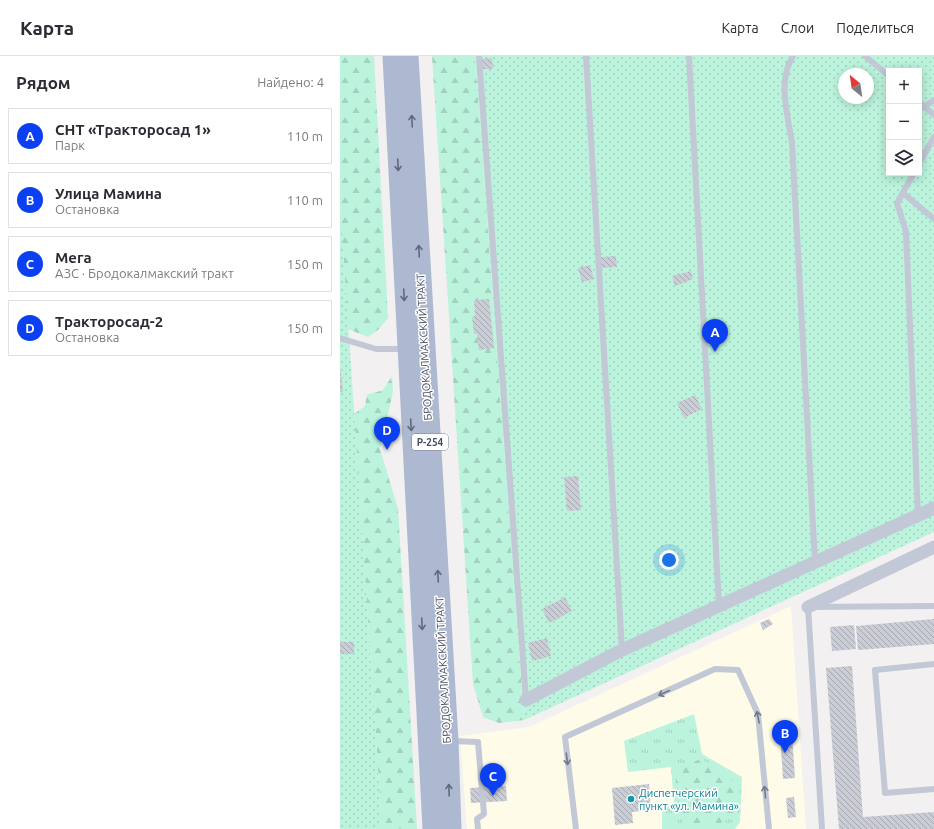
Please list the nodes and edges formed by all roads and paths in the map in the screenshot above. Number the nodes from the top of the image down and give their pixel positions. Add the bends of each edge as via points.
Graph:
1 (393, 56) edge
2 (408, 56) edge
3 (479, 56) edge
4 (586, 56) edge
5 (689, 56) edge
6 (793, 56) edge
7 (865, 56) edge
8 (886, 74) edge
9 (934, 100) edge
10 (922, 104) edge
11 (934, 115) edge
12 (934, 137) edge
13 (922, 159) edge
14 (912, 176) edge
15 (902, 193) junction
16 (934, 219) edge
17 (340, 338) edge
18 (407, 349) junction
19 (934, 508) edge
20 (918, 515) junction
21 (934, 547) edge
22 (816, 562) junction
23 (720, 606) junction
24 (934, 606) edge
25 (808, 607) junction
26 (622, 650) junction
27 (934, 664) edge
28 (526, 700) joint
29 (448, 741) junction
30 (934, 789) edge
31 (433, 829) edge
32 (451, 829) edge
33 (478, 829) edge
34 (576, 829) edge
35 (769, 829) edge
36 (822, 829) edge

1 -> 18 main road, БРОДОКАЛМАКСКИЙ ТРАКТ / Р-254
29 -> 2 main road, БРОДОКАЛМАКСКИЙ ТРАКТ / Р-254
3 - 28 lane
4 - 26 lane
5 - 23 lane
6 - 22 lane via 788,64 784,82 792,143
7 - 8 lane
9 - 10 lane
10 - 11 lane
12 - 13 lane
14 - 15 lane
15 - 16 lane
15 - 20 lane via 896,203 906,232
17 - 18 lane via 376,349
18 -> 31 main road, БРОДОКАЛМАКСКИЙ ТРАКТ / Р-254
19 - 20 street
20 - 22 street
21 - 25 street
22 - 23 street
23 - 26 street
24 - 25 lane
25 - 36 lane
26 - 28 street
27 - 30 lane via 875,670 885,793
32 -> 29 main road, БРОДОКАЛМАКСКИЙ ТРАКТ / Р-254
29 - 33 lane via 478,742 484,814 477,819
35 -> 34 lane via 758,714 738,670 715,670 565,737

